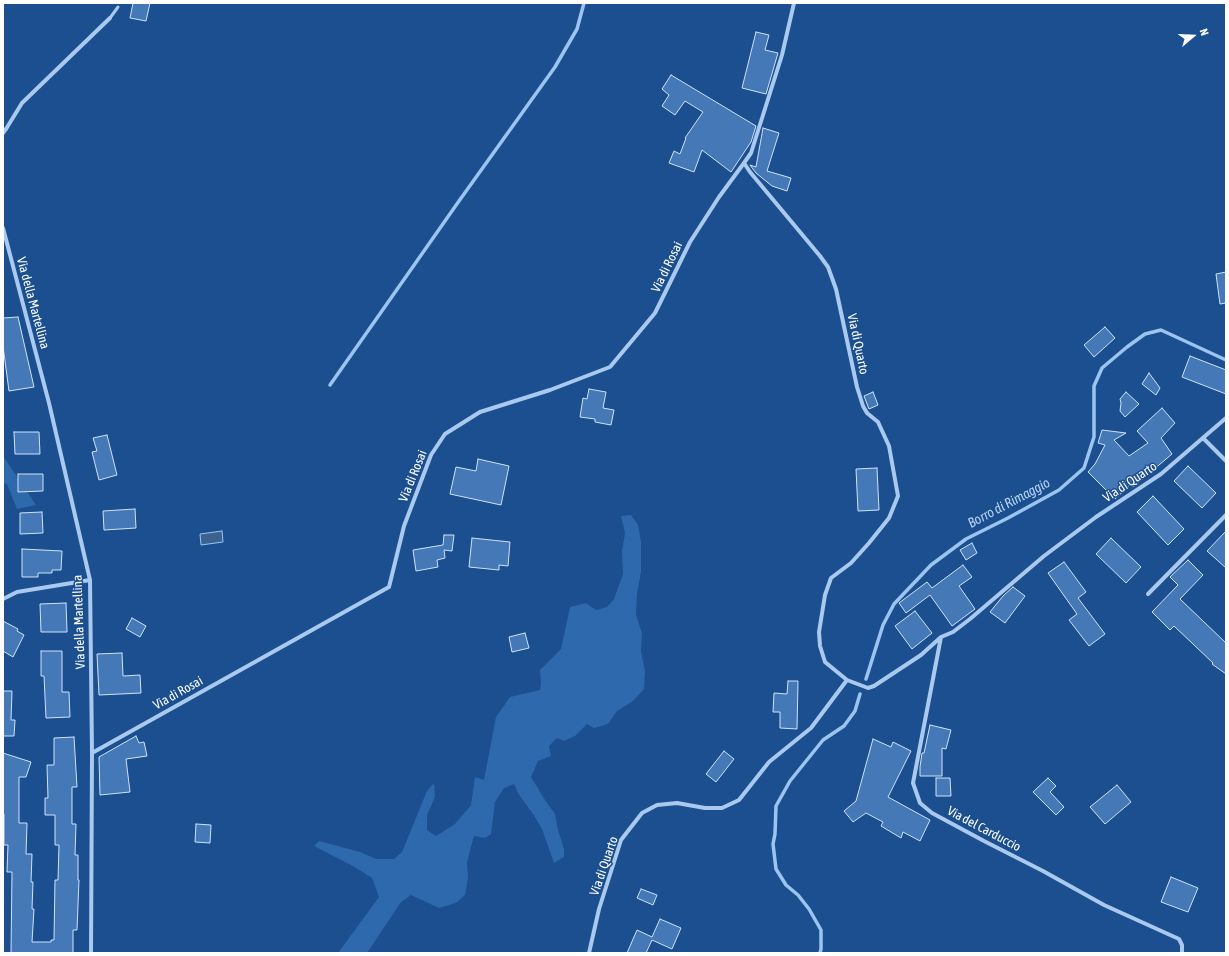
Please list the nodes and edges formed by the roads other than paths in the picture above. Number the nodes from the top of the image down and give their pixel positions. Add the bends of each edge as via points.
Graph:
1 (794, 3) edge
2 (118, 7) dead end
3 (110, 18) joint
4 (3, 133) edge
5 (744, 163) junction
6 (3, 228) edge
7 (1226, 418) edge
8 (1203, 438) junction
9 (1226, 461) edge
10 (1226, 515) edge
11 (90, 580) junction
12 (1148, 594) dead end
13 (3, 599) edge
14 (941, 637) junction
15 (846, 680) junction
16 (92, 752) junction
17 (91, 953) edge
18 (590, 953) edge
19 (1182, 953) edge

1 - 5 street via 782,55 751,153
2 - 3 lane
3 - 4 street via 22,103
5 - 15 street, Via di Quarto via 828,267 836,289 863,406 878,422 889,446 898,496 889,518 851,563 831,578 825,595 819,632 820,646 825,662
5 - 16 street, Via di Rosai via 690,242 655,313 610,367 550,390 480,412 445,434 431,455 404,526 389,587
6 - 11 street, Via della Martellina via 49,403
7 - 8 street, Via di Quarto
8 - 9 street
8 - 14 street, Via di Quarto via 1161,474 1096,517 1044,556 953,632
10 - 12 street
11 - 13 street via 16,592
11 - 16 street, Via della Martellina
14 - 15 street, Via di Quarto via 921,655 874,686 868,688
14 - 19 street, Via del Carduccio via 913,783 920,804 932,813 1104,905 1179,939
15 - 18 street, Via di Quarto via 811,728 769,762 739,800 722,808 677,803 657,805 642,813 621,840 599,909
16 - 17 street, Via della Martellina

